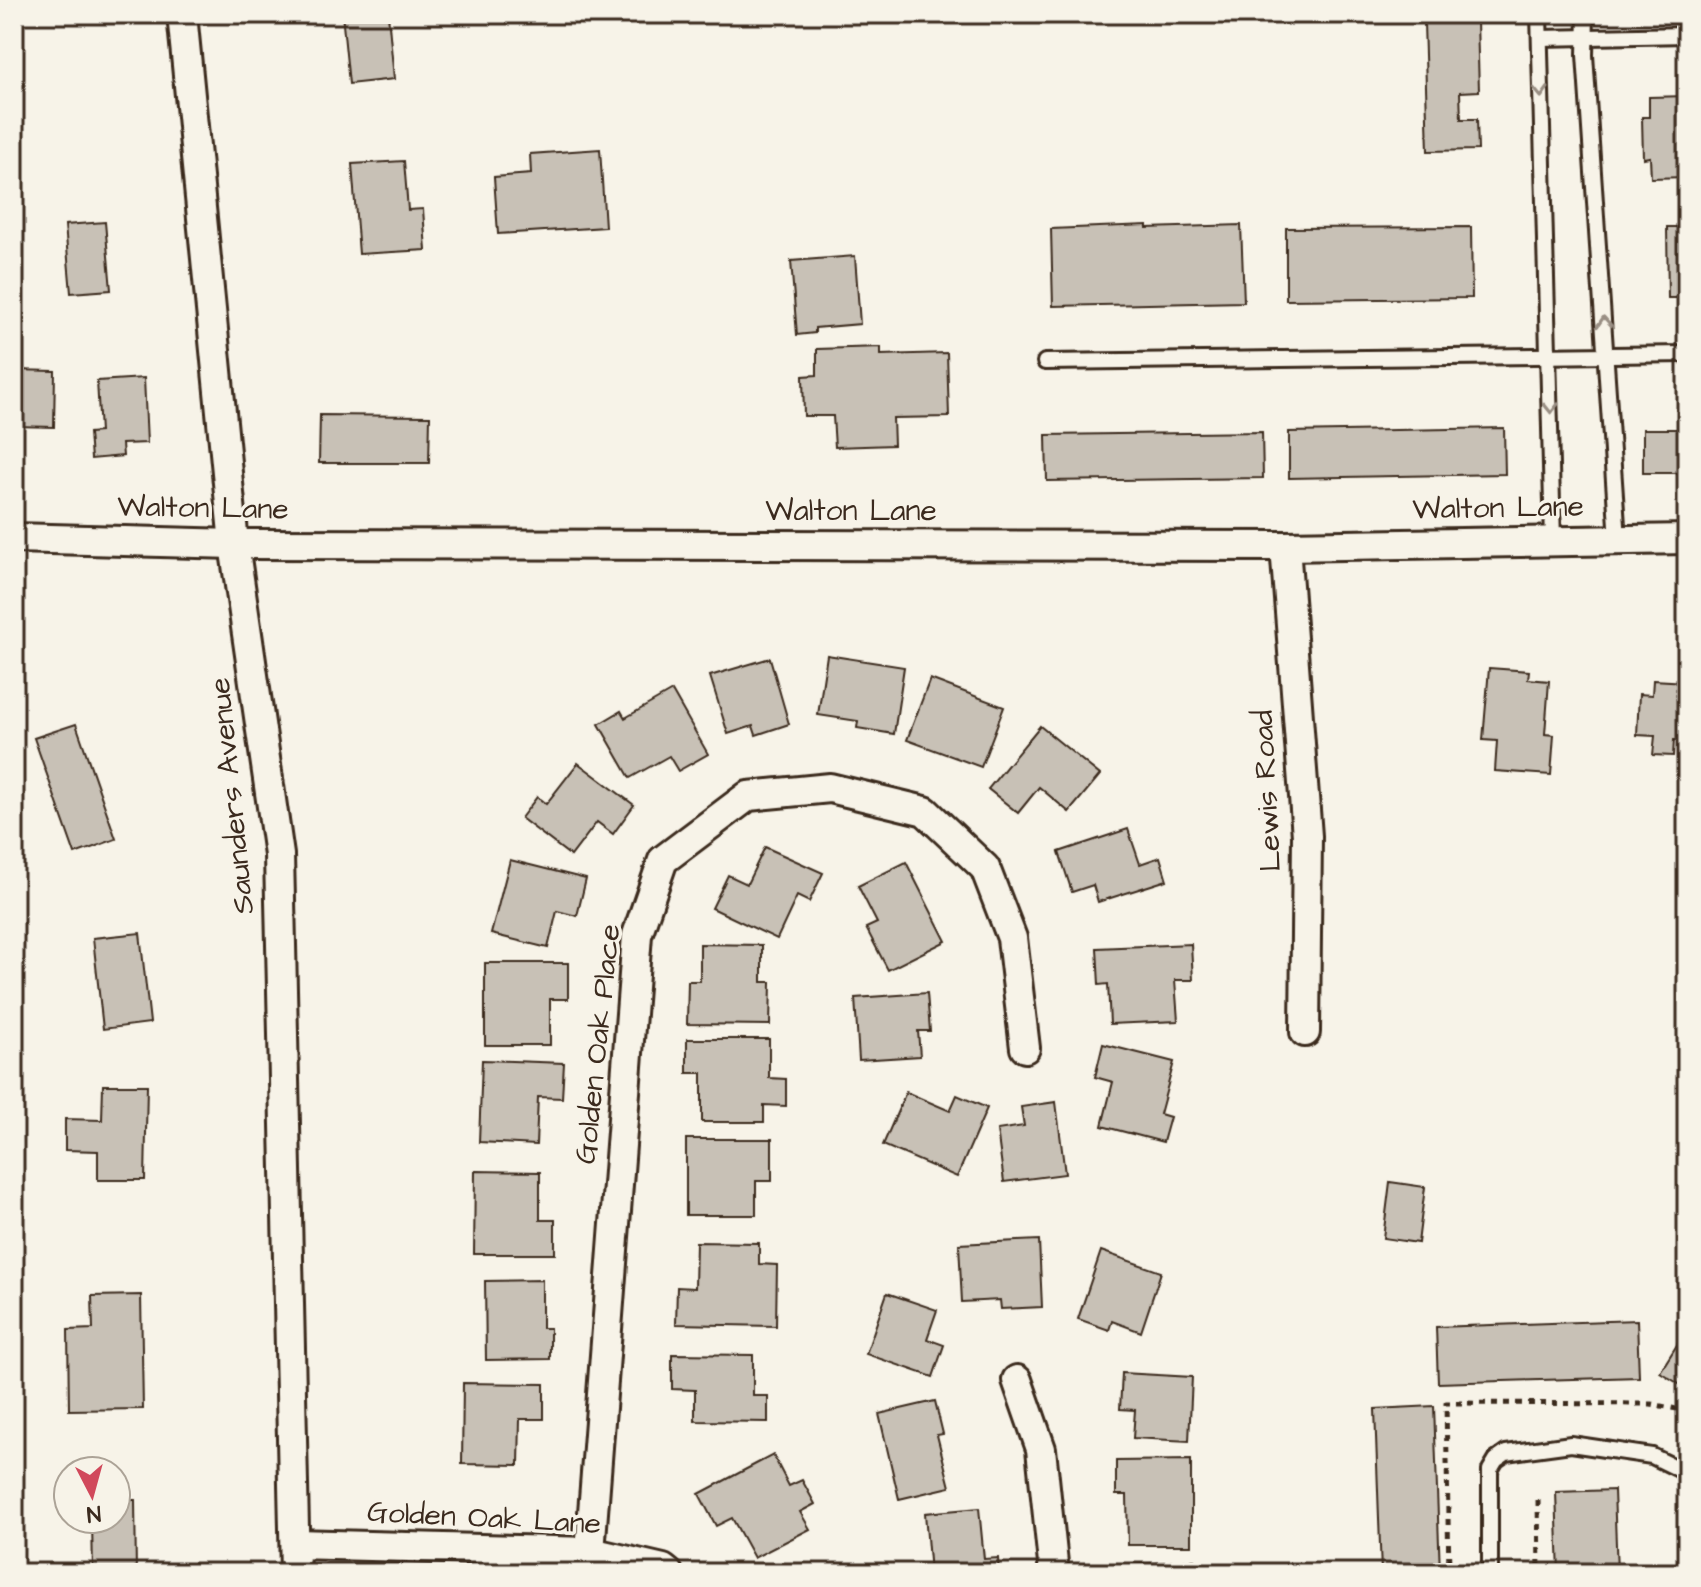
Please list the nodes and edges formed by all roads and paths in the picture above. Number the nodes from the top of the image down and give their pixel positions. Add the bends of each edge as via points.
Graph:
1 (182, 14) edge
2 (1539, 14) edge
3 (1586, 14) edge
4 (1687, 35) edge
5 (1540, 38) junction
6 (1586, 38) junction
7 (1687, 354) edge
8 (1606, 355) junction
9 (1550, 356) junction
10 (1045, 362) dead end
11 (14, 538) edge
12 (1687, 539) edge
13 (1618, 540) junction
14 (1553, 541) junction
15 (234, 544) junction
16 (1285, 546) junction
17 (1305, 1032) dead end
18 (1025, 1048) dead end
19 (1017, 1380) dead end
20 (1687, 1473) edge
21 (1538, 1500) dead end
22 (295, 1544) junction
23 (590, 1552) junction
24 (295, 1573) edge
25 (668, 1573) edge
26 (1054, 1573) edge
27 (1490, 1573) edge
28 (1539, 1573) edge

1 - 15 street, Saunders Avenue
2 - 5 lane
3 - 6 lane
4 - 6 lane
5 - 6 lane
5 -> 9 lane
8 -> 6 lane
7 - 8 lane
8 - 9 lane
8 - 13 lane
9 - 10 lane
9 -> 14 lane
11 - 15 street, Walton Lane
12 - 13 street, Walton Lane
13 - 14 street, Walton Lane
14 - 16 street, Walton Lane
15 - 16 street, Walton Lane
15 - 22 street, Saunders Avenue via 279,855
16 - 17 street, Lewis Road via 1307,836
18 - 23 street, Golden Oak Place via 1012,938 985,868 925,811 830,788 748,796 663,860 637,935
19 - 26 street via 1041,1449
20 - 27 lane via 1652,1456 1571,1444 1506,1453 1490,1470
21 - 28 path
22 - 23 street, Golden Oak Lane
22 - 24 street, Saunders Avenue
23 - 25 street, Golden Oak Lane

